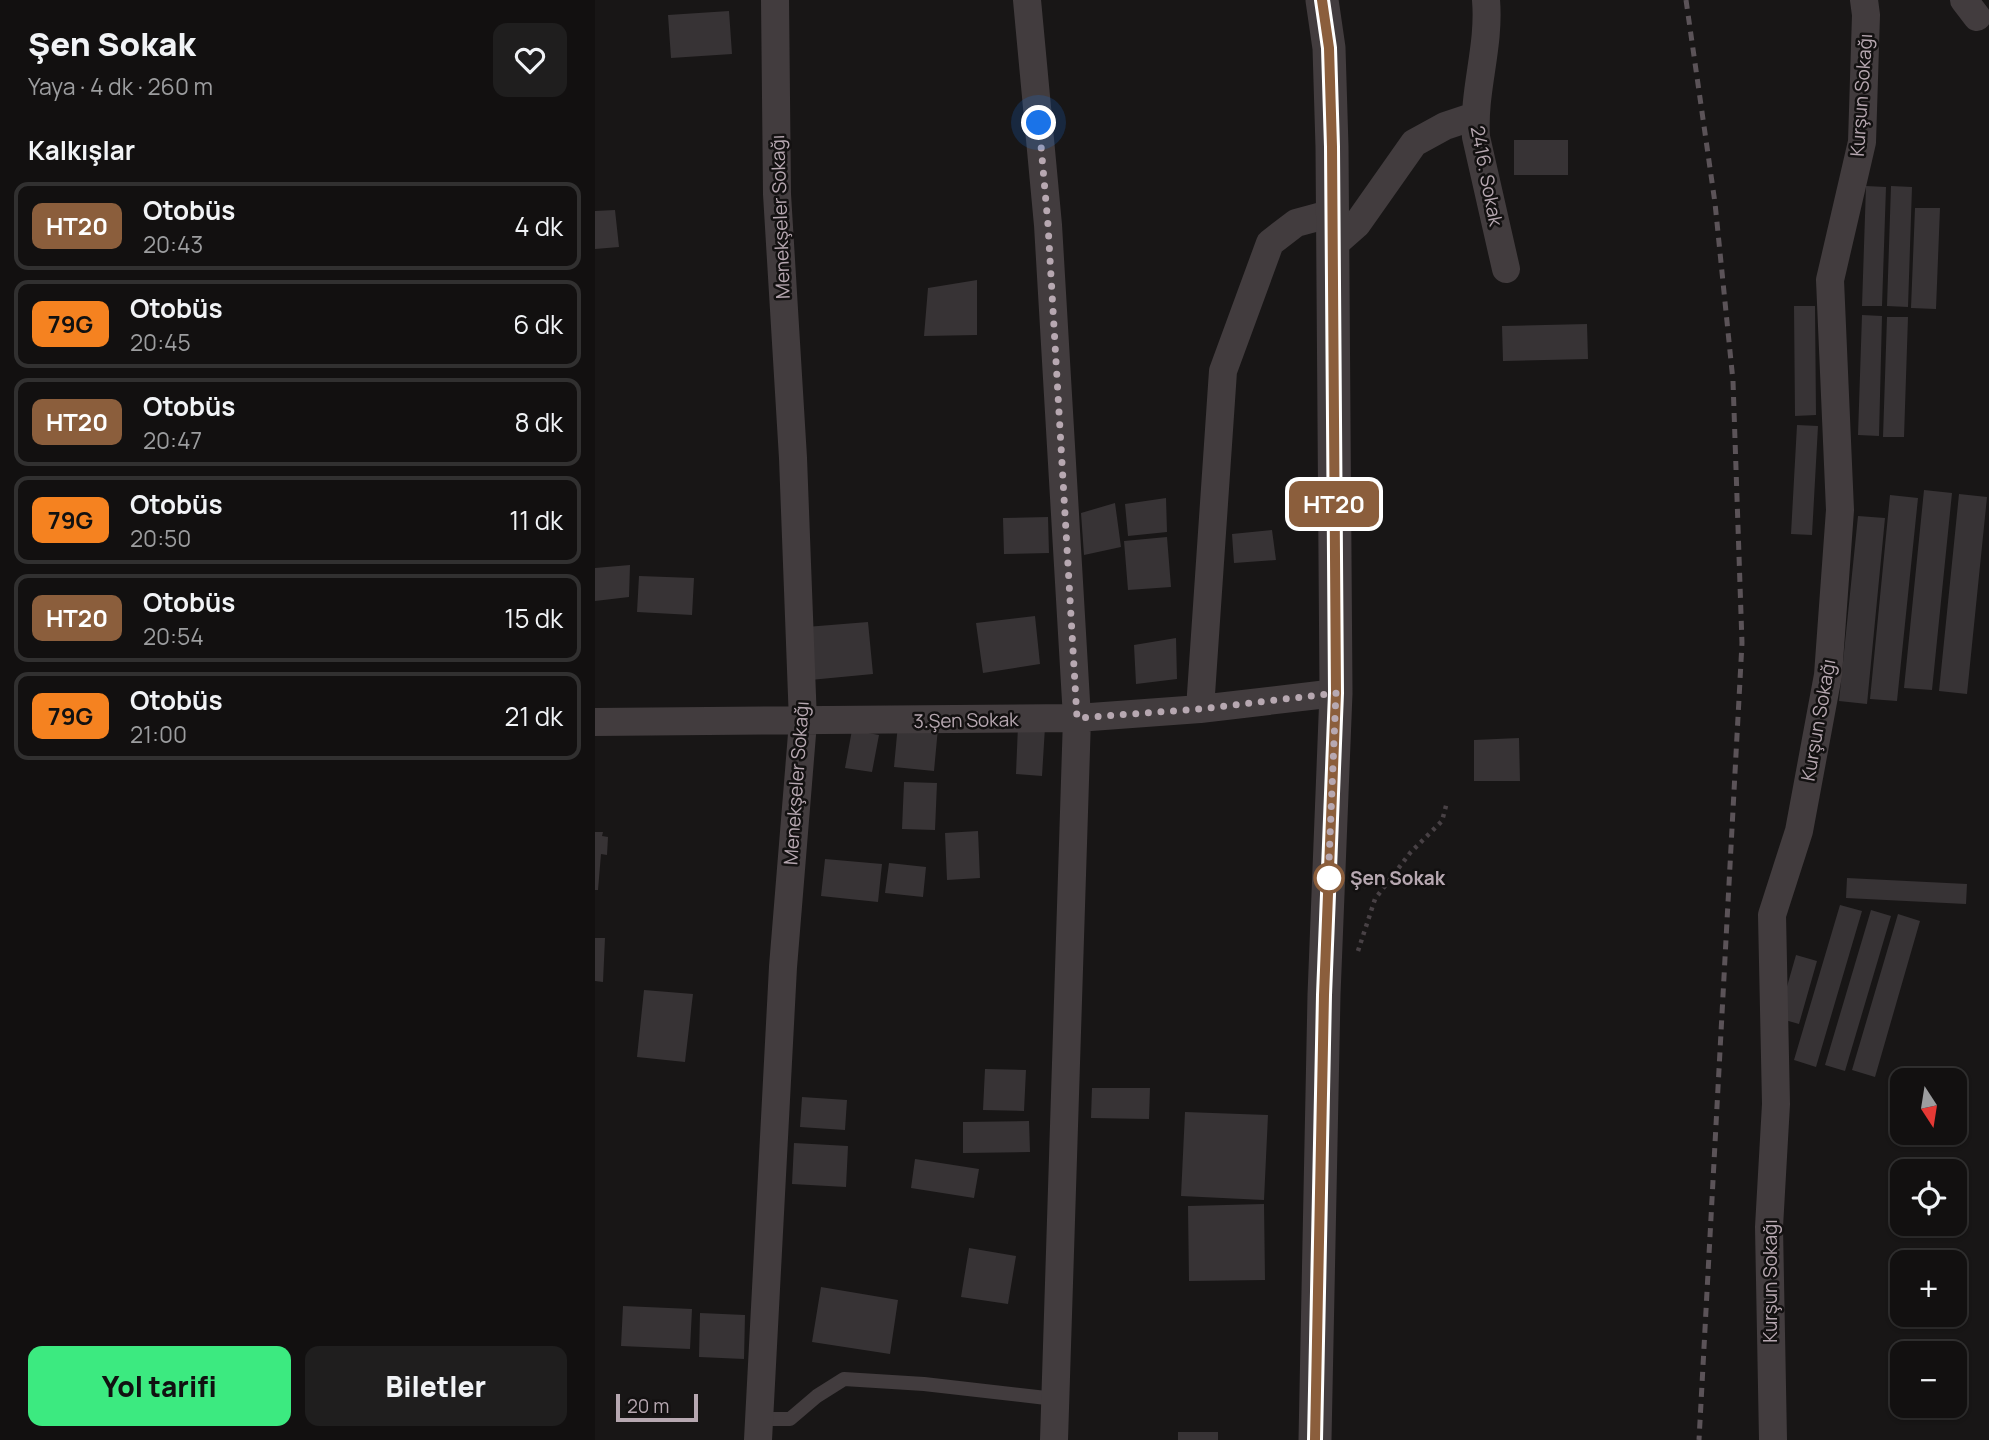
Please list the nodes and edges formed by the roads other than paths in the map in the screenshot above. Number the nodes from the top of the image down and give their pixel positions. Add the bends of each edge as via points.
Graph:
1 (775, 0) edge
2 (1027, 0) edge
3 (1322, 0) edge
4 (1486, 0) edge
5 (1864, 0) edge
6 (1475, 116) junction
7 (1333, 213) junction
8 (1331, 247) junction
9 (1506, 269) dead end
10 (1336, 693) junction
11 (1200, 709) junction
12 (1077, 718) junction
13 (595, 722) edge
14 (803, 722) junction
15 (1055, 1399) junction
16 (759, 1430) edge
17 (1054, 1440) edge
18 (1315, 1440) edge
19 (1773, 1440) edge

1 - 14 street, Menekşeler Sokağı via 777,194
2 - 12 street via 1048,225
3 - 7 street via 1329,48
4 - 6 street, 2416. Sokak via 1488,30
5 - 19 street, Kurşun Sokağı via 1862,142 1830,279 1840,510 1828,675 1799,831 1772,915 1776,1104 1769,1227
6 - 8 street via 1414,143 1357,224
6 - 9 street, 2416. Sokak
7 - 8 street
7 - 11 street via 1296,223 1270,243 1223,371
8 - 10 street
10 - 11 street, 3.Şen Sokak
10 - 18 street via 1324,995
11 - 12 street, 3.Şen Sokak
12 - 14 street, 3.Şen Sokak
12 - 15 street
13 - 14 street, 3.Şen Sokak
14 - 16 street, Menekşeler Sokağı via 782,981
15 - 16 lane via 844,1379 790,1419
15 - 17 street

